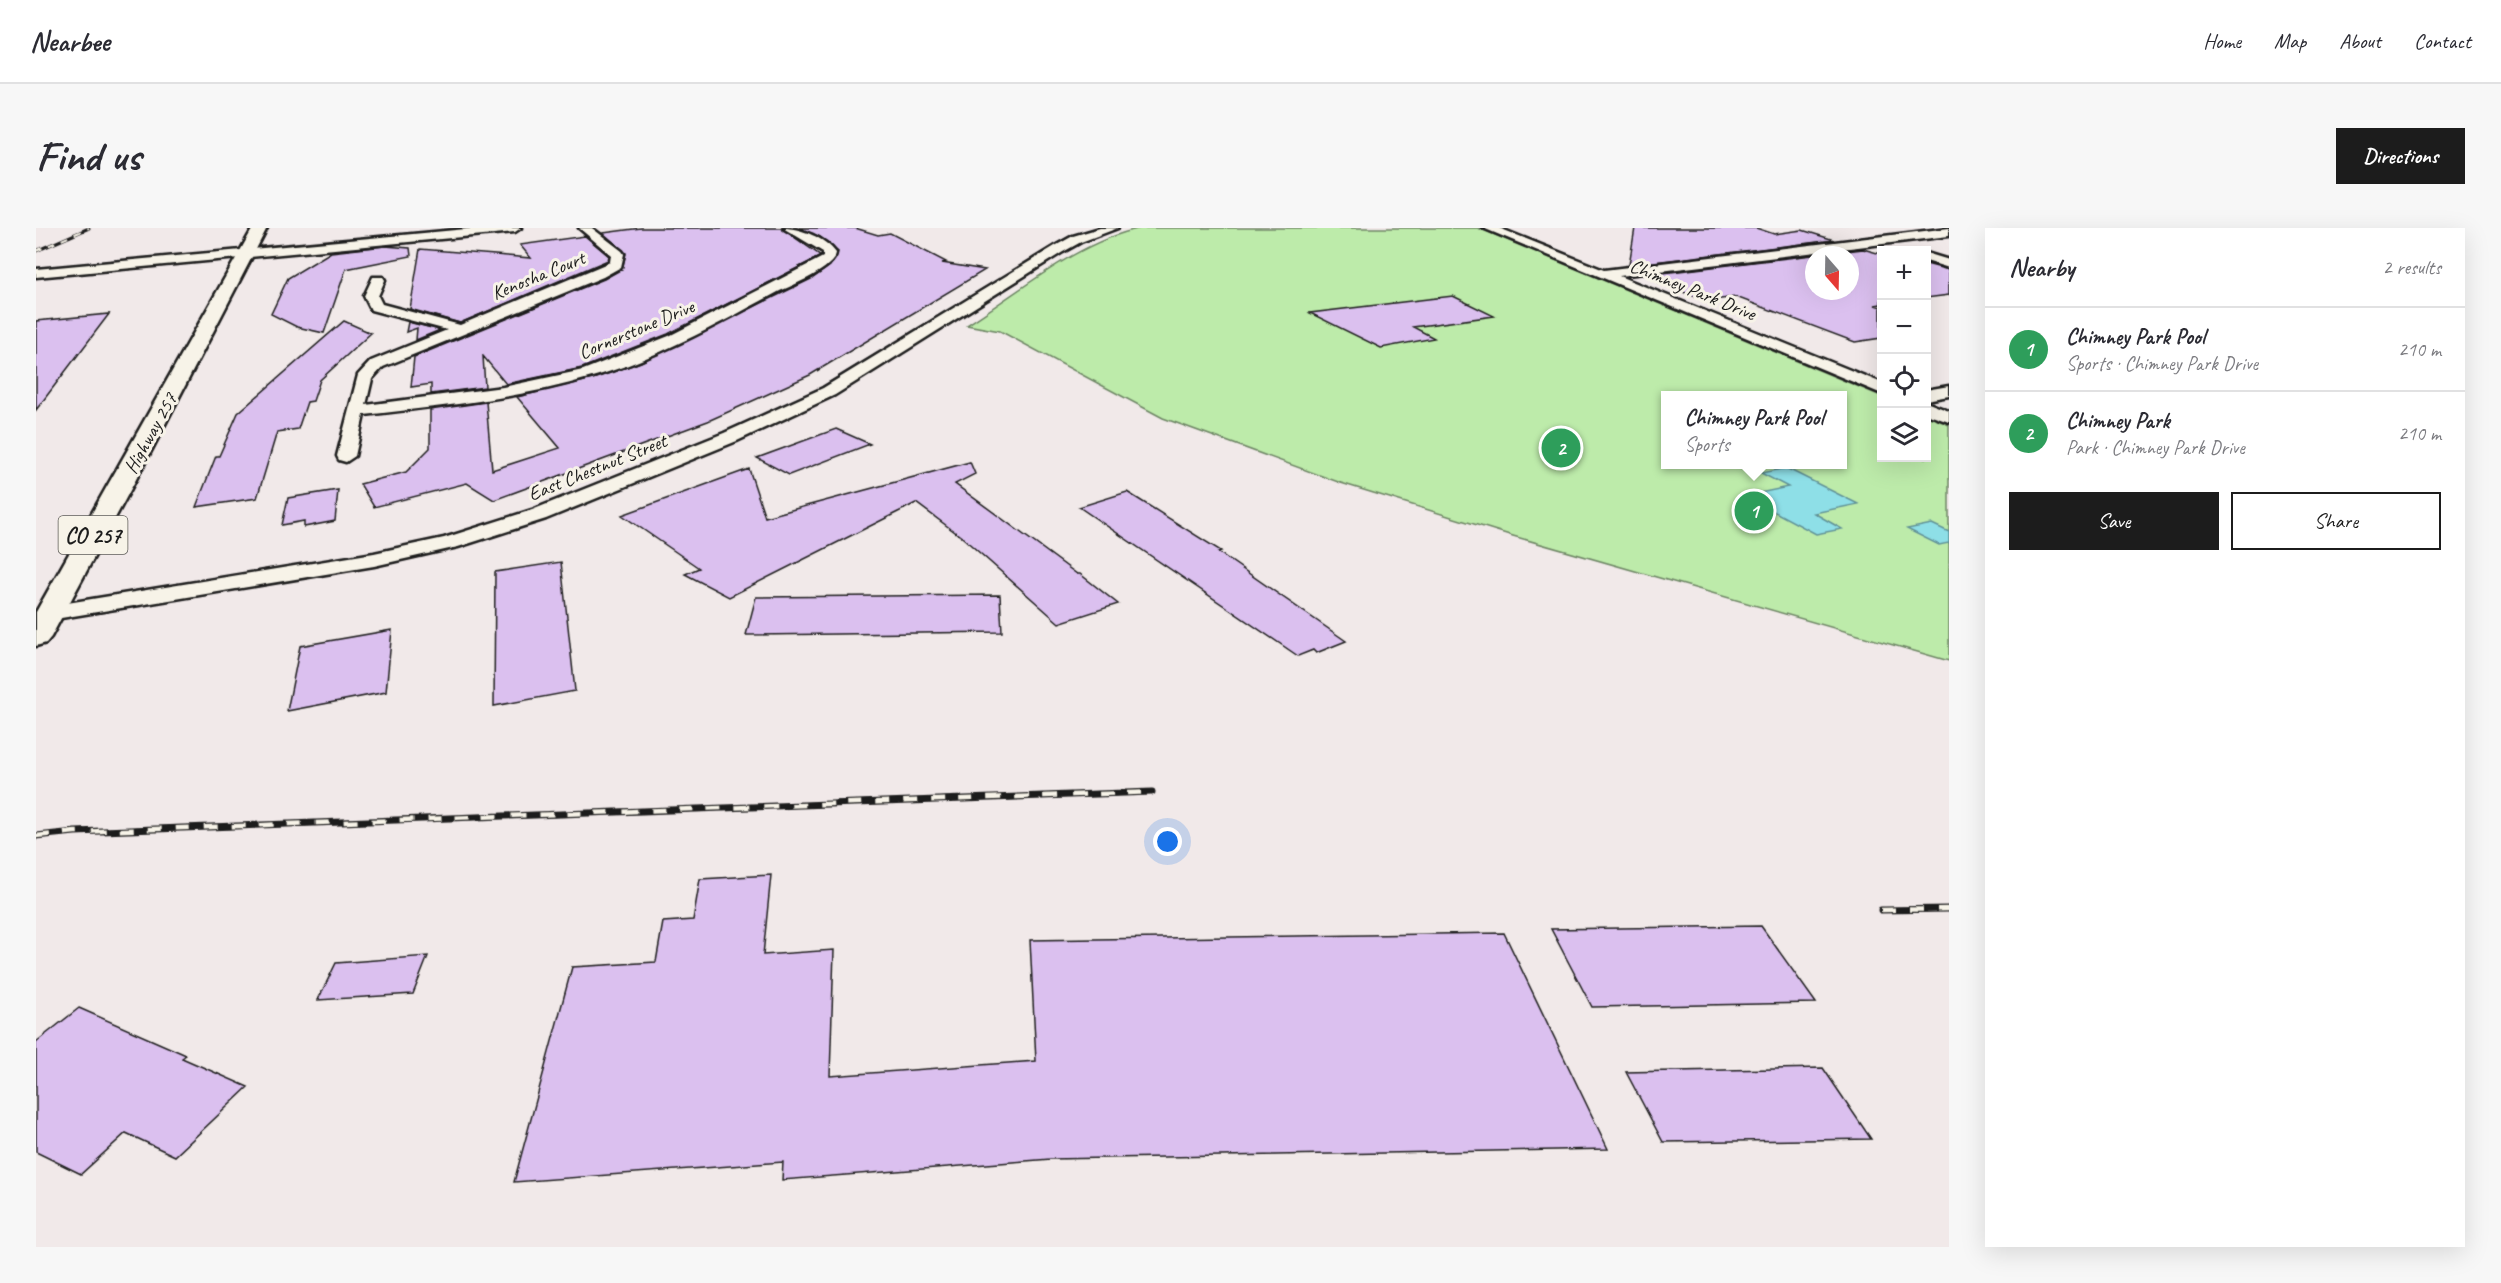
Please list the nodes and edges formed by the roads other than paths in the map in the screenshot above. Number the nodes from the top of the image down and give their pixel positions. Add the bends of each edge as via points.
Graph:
1 (260, 228) edge
2 (515, 228) edge
3 (585, 228) edge
4 (789, 228) edge
5 (1112, 228) edge
6 (1488, 228) edge
7 (1842, 231) dead end
8 (1949, 232) edge
9 (1875, 241) junction
10 (1892, 246) edge
11 (246, 254) junction
12 (1931, 259) edge
13 (1949, 264) edge
14 (36, 273) edge
15 (1601, 274) junction
16 (378, 280) dead end
17 (459, 329) junction
18 (1877, 387) edge
19 (1949, 392) edge
20 (1931, 394) edge
21 (1928, 408) edge
22 (356, 411) junction
23 (1949, 417) edge
24 (346, 456) dead end
25 (43, 625) edge

1 - 11 main road, Highway 257 / CO 257
2 - 11 street
3 - 17 street, Kenosha Court via 618,254 615,264
4 - 22 street, Cornerstone Drive via 827,249 829,259 641,354 550,382
5 - 25 street, East Chestnut Street via 1059,249 820,398 525,520 421,550
6 - 15 street, Chimney Park Drive
7 - 9 street
8 - 9 street
9 - 10 street
9 - 15 street
11 - 14 street
11 - 25 main road, Highway 257 / CO 257
12 - 13 street
15 - 18 street, Chimney Park Drive
16 - 17 street via 370,296 376,307
17 - 22 street, Kenosha Court via 389,357 367,372
19 - 20 street
21 - 23 street
22 - 24 street, Kenosha Court

